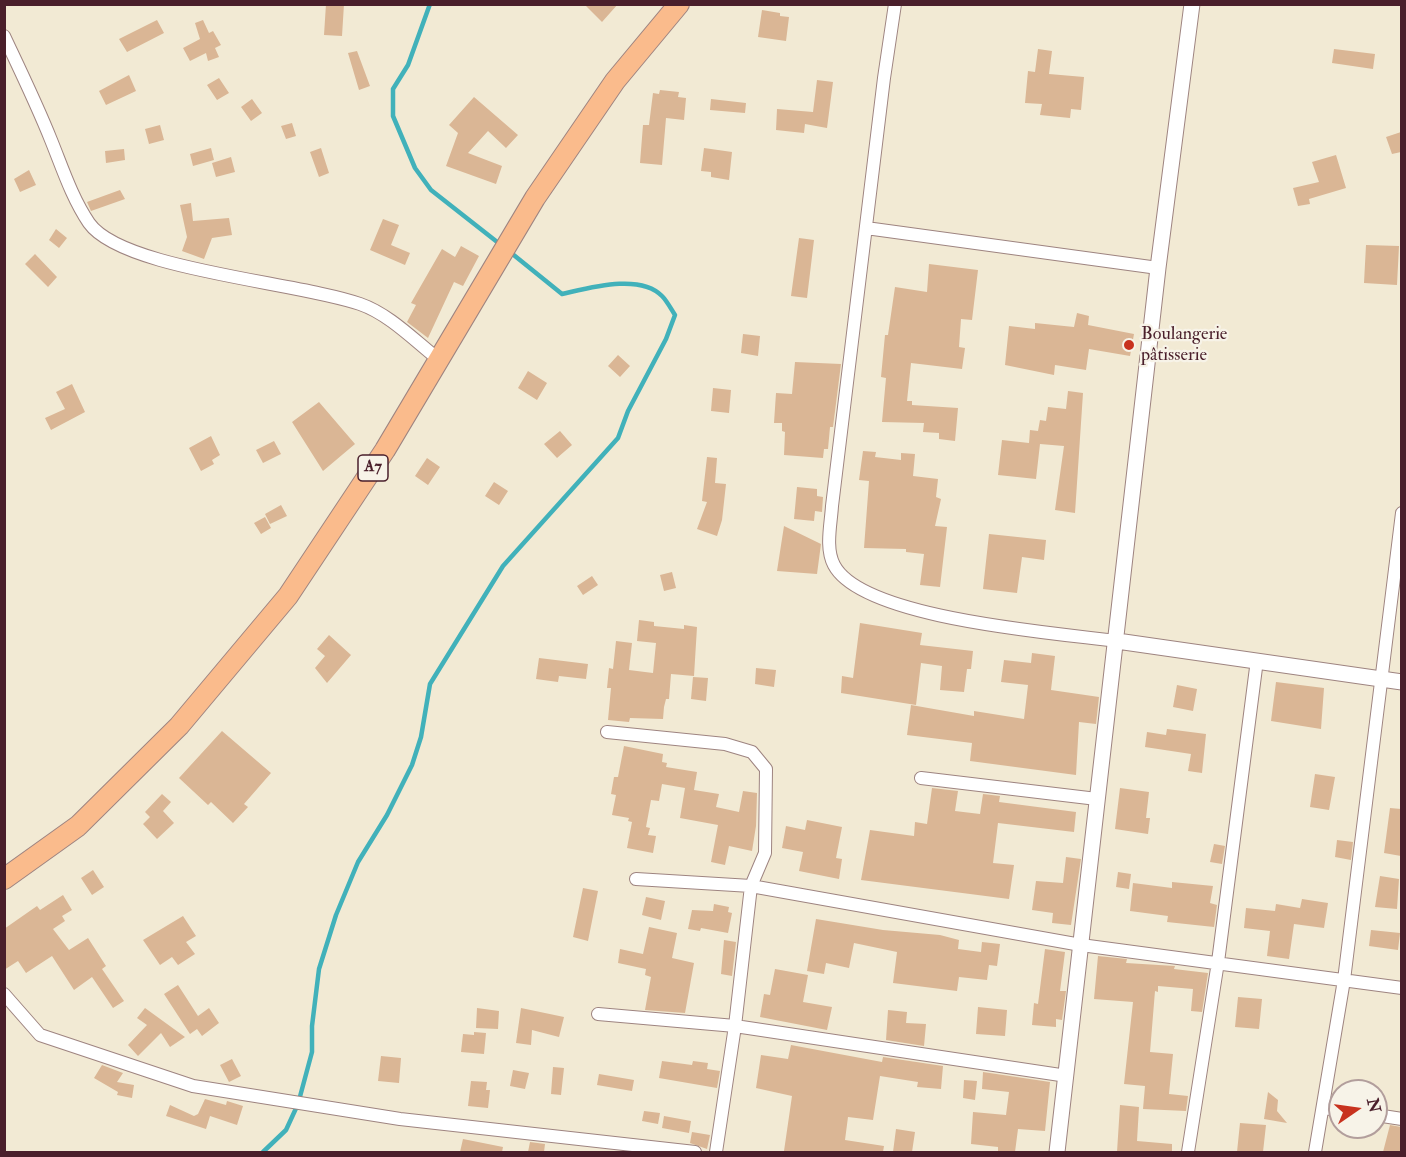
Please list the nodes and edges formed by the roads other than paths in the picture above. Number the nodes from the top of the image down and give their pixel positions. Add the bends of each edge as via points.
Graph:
1 (679, 4) edge
2 (895, 4) edge
3 (1191, 4) edge
4 (4, 36) edge
5 (866, 228) junction
6 (1158, 268) junction
7 (438, 359) junction
8 (1401, 513) edge
9 (1117, 641) junction
10 (1257, 660) junction
11 (1383, 679) junction
12 (1401, 682) edge
13 (607, 732) dead end
14 (921, 778) dead end
15 (1097, 799) junction
16 (4, 879) edge
17 (636, 879) dead end
18 (751, 886) junction
19 (1081, 945) junction
20 (1218, 963) junction
21 (1344, 980) junction
22 (1401, 988) edge
23 (4, 994) edge
24 (598, 1014) dead end
25 (735, 1026) junction
26 (1067, 1076) junction
27 (1323, 1108) junction
28 (1328, 1109) edge
29 (695, 1152) edge
30 (716, 1152) edge
31 (1057, 1152) edge
32 (1188, 1152) edge
33 (1315, 1152) edge

1 - 7 main road, A7 via 615,81 542,188
2 - 5 street
3 - 6 street
4 - 7 street via 89,224 109,242 149,259 324,293 363,305
5 - 6 street
5 - 9 street via 832,506 830,542 834,566 853,586 902,607
6 - 9 street
7 - 16 main road, A7 via 385,450 288,596 179,726 78,826
8 - 11 street
9 - 10 street
9 - 15 street
10 - 11 street
10 - 20 street
11 - 12 street
11 - 21 street
13 - 18 street via 725,744 752,752 766,769 765,853
14 - 15 street
15 - 19 street
17 - 18 street
18 - 19 street
18 - 25 street
19 - 20 street
19 - 26 street
20 - 21 street
20 - 32 street
21 - 22 street
21 - 27 street
23 - 29 street via 40,1035 193,1086 400,1119
24 - 25 street
25 - 26 street
25 - 30 street
26 - 31 street
27 - 28 street
27 - 33 street

